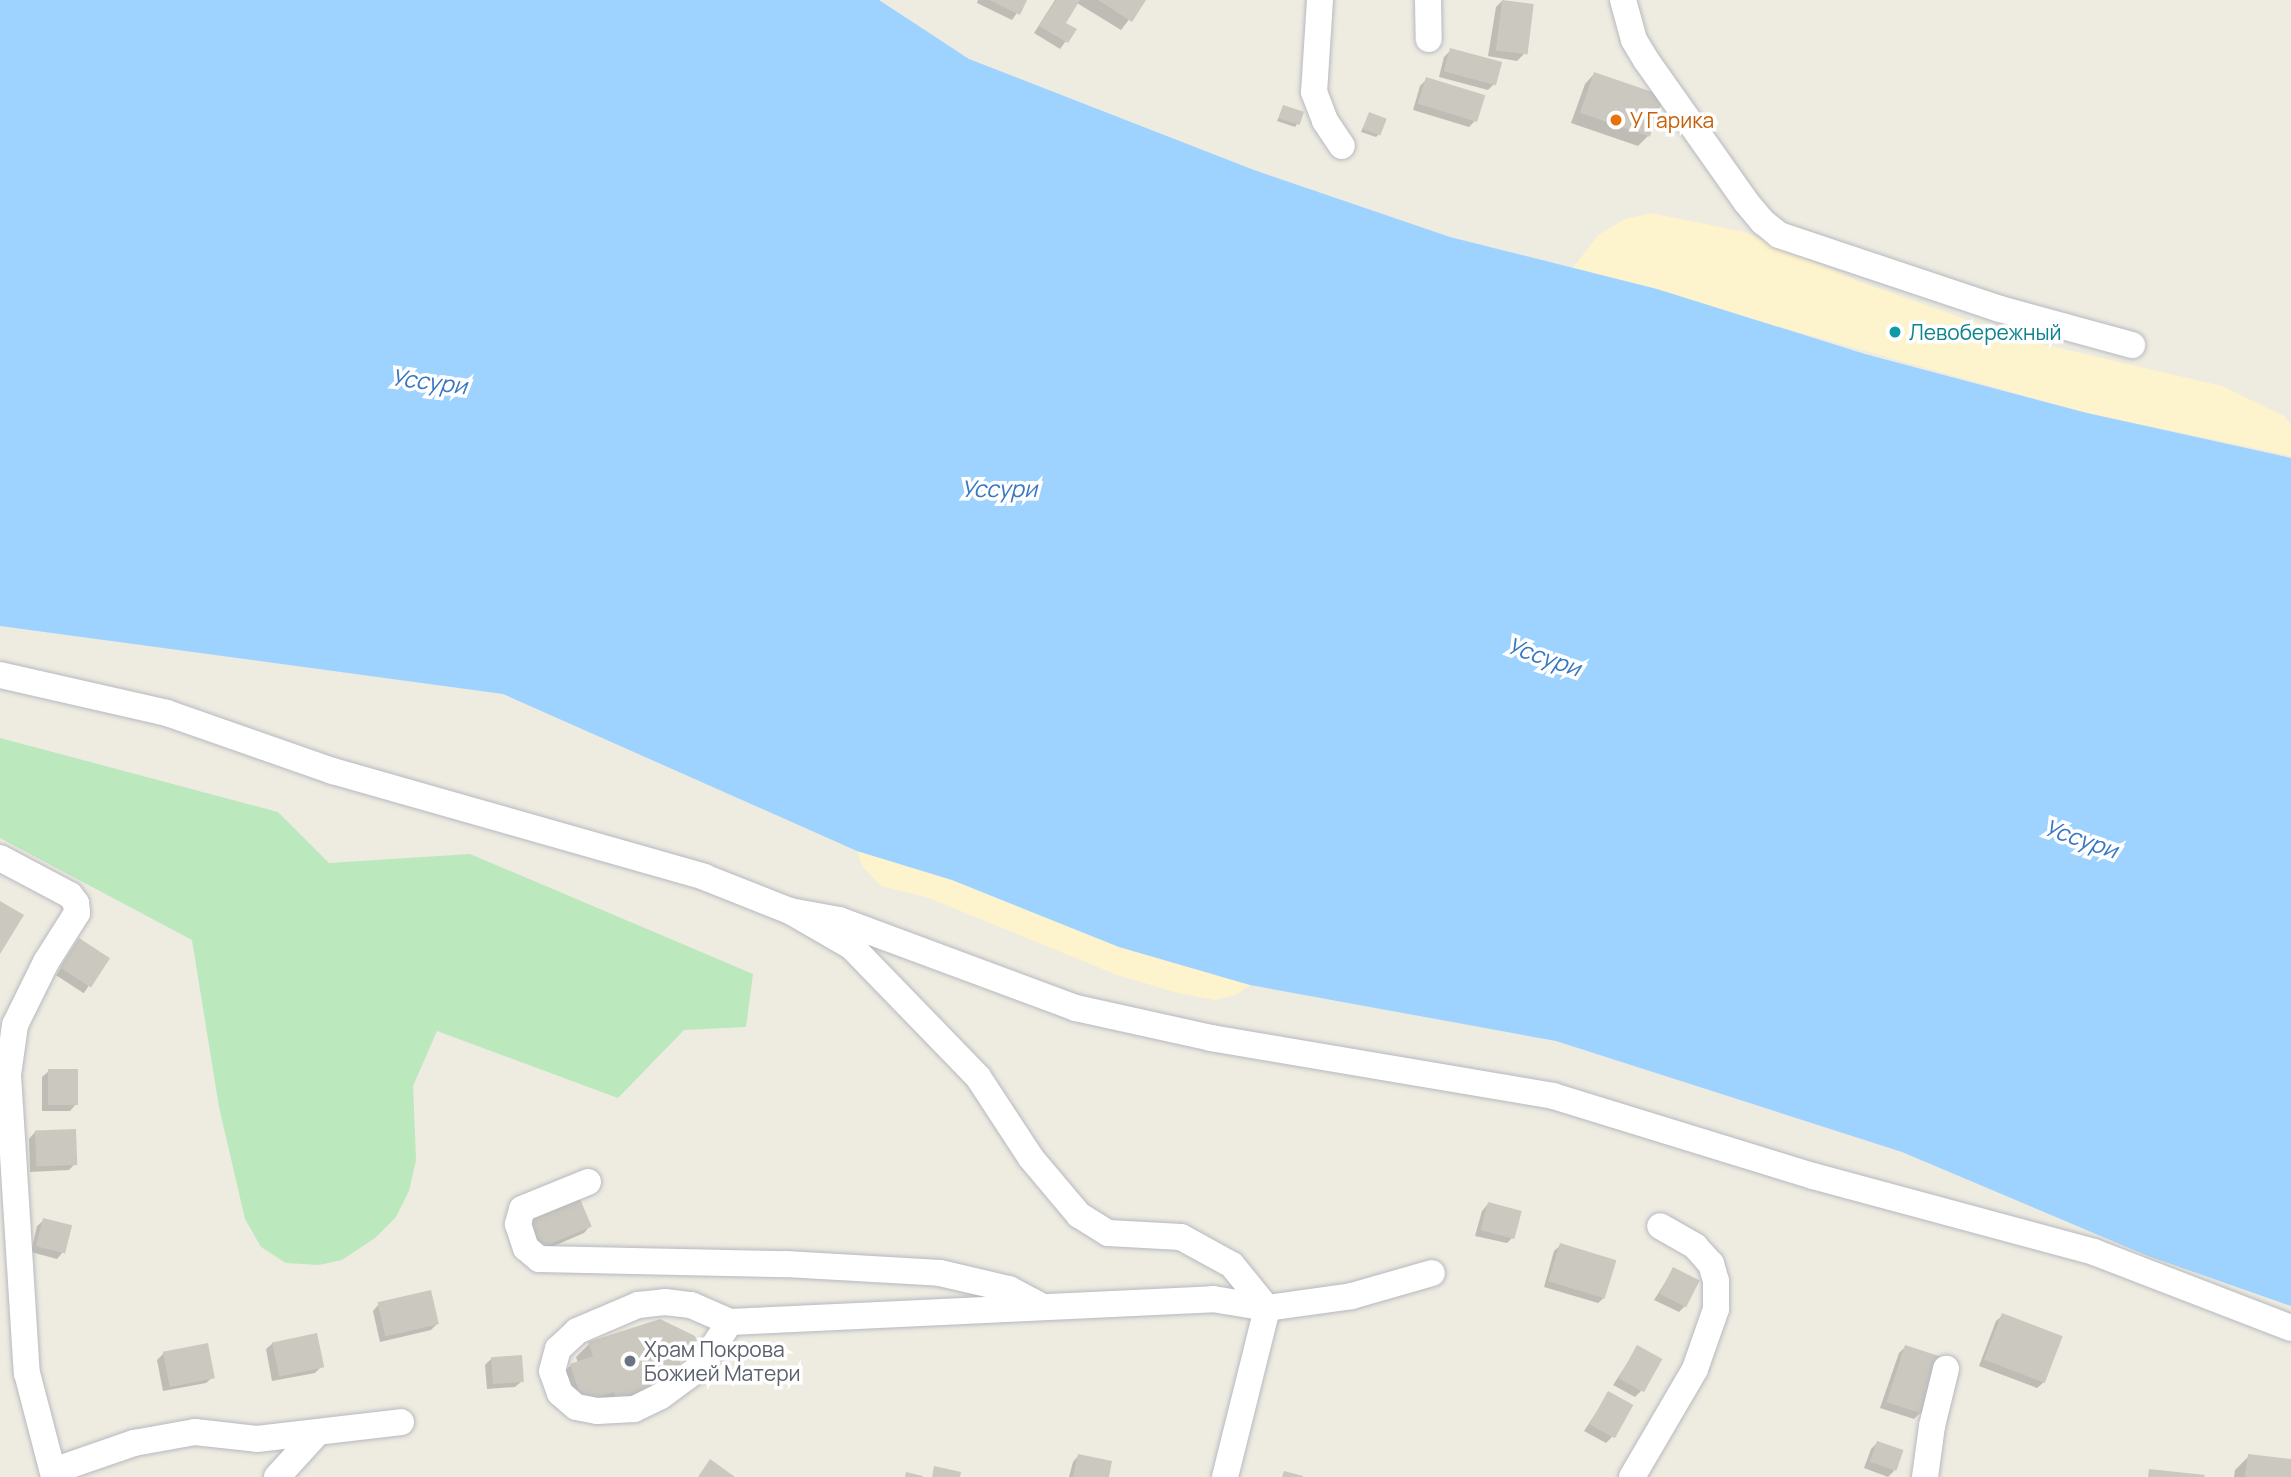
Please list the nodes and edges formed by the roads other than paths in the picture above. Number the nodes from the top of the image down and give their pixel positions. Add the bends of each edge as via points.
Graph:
1 (1321, 0) edge
2 (1428, 0) edge
3 (1623, 0) edge
4 (1429, 39) dead end
5 (1342, 145) dead end
6 (2132, 345) dead end
7 (0, 675) edge
8 (0, 859) edge
9 (790, 911) junction
10 (588, 1182) dead end
11 (1660, 1226) dead end
12 (1432, 1273) dead end
13 (10, 1295) edge
14 (1043, 1307) junction
15 (1267, 1308) junction
16 (730, 1322) junction
17 (2291, 1328) edge
18 (1946, 1369) dead end
19 (401, 1422) dead end
20 (318, 1432) junction
21 (54, 1474) edge
22 (277, 1477) edge
23 (1225, 1477) edge
24 (1632, 1477) edge
25 (1925, 1477) edge

1 - 5 lane via 1314,92 1325,121
2 - 4 lane
3 - 6 lane via 1634,40 1646,60 1746,202 1779,235 2000,309
7 - 9 lane via 167,713 333,771 704,877
8 - 13 lane via 70,895 77,913 24,1004 10,1047 18,1196
9 - 15 lane via 852,947 978,1077 1031,1158 1079,1215 1108,1233 1181,1237 1232,1265
9 - 17 lane via 839,920 1076,1008 1211,1038 1553,1097 1813,1176 2094,1252
10 - 14 lane via 522,1209 518,1224 526,1248 539,1259 786,1264 940,1273 1009,1289
11 - 24 lane via 1695,1246 1711,1264 1716,1309 1695,1369
12 - 15 lane via 1352,1296
13 - 21 lane
14 - 15 lane via 1213,1299
14 - 16 lane
15 - 23 lane
16 - 16 lane via 691,1305 665,1301 638,1305 577,1331 558,1349 552,1371 560,1392 576,1407 634,1409 699,1368
18 - 25 lane
19 - 20 lane
20 - 21 lane via 257,1439 195,1432 134,1443
20 - 22 lane

